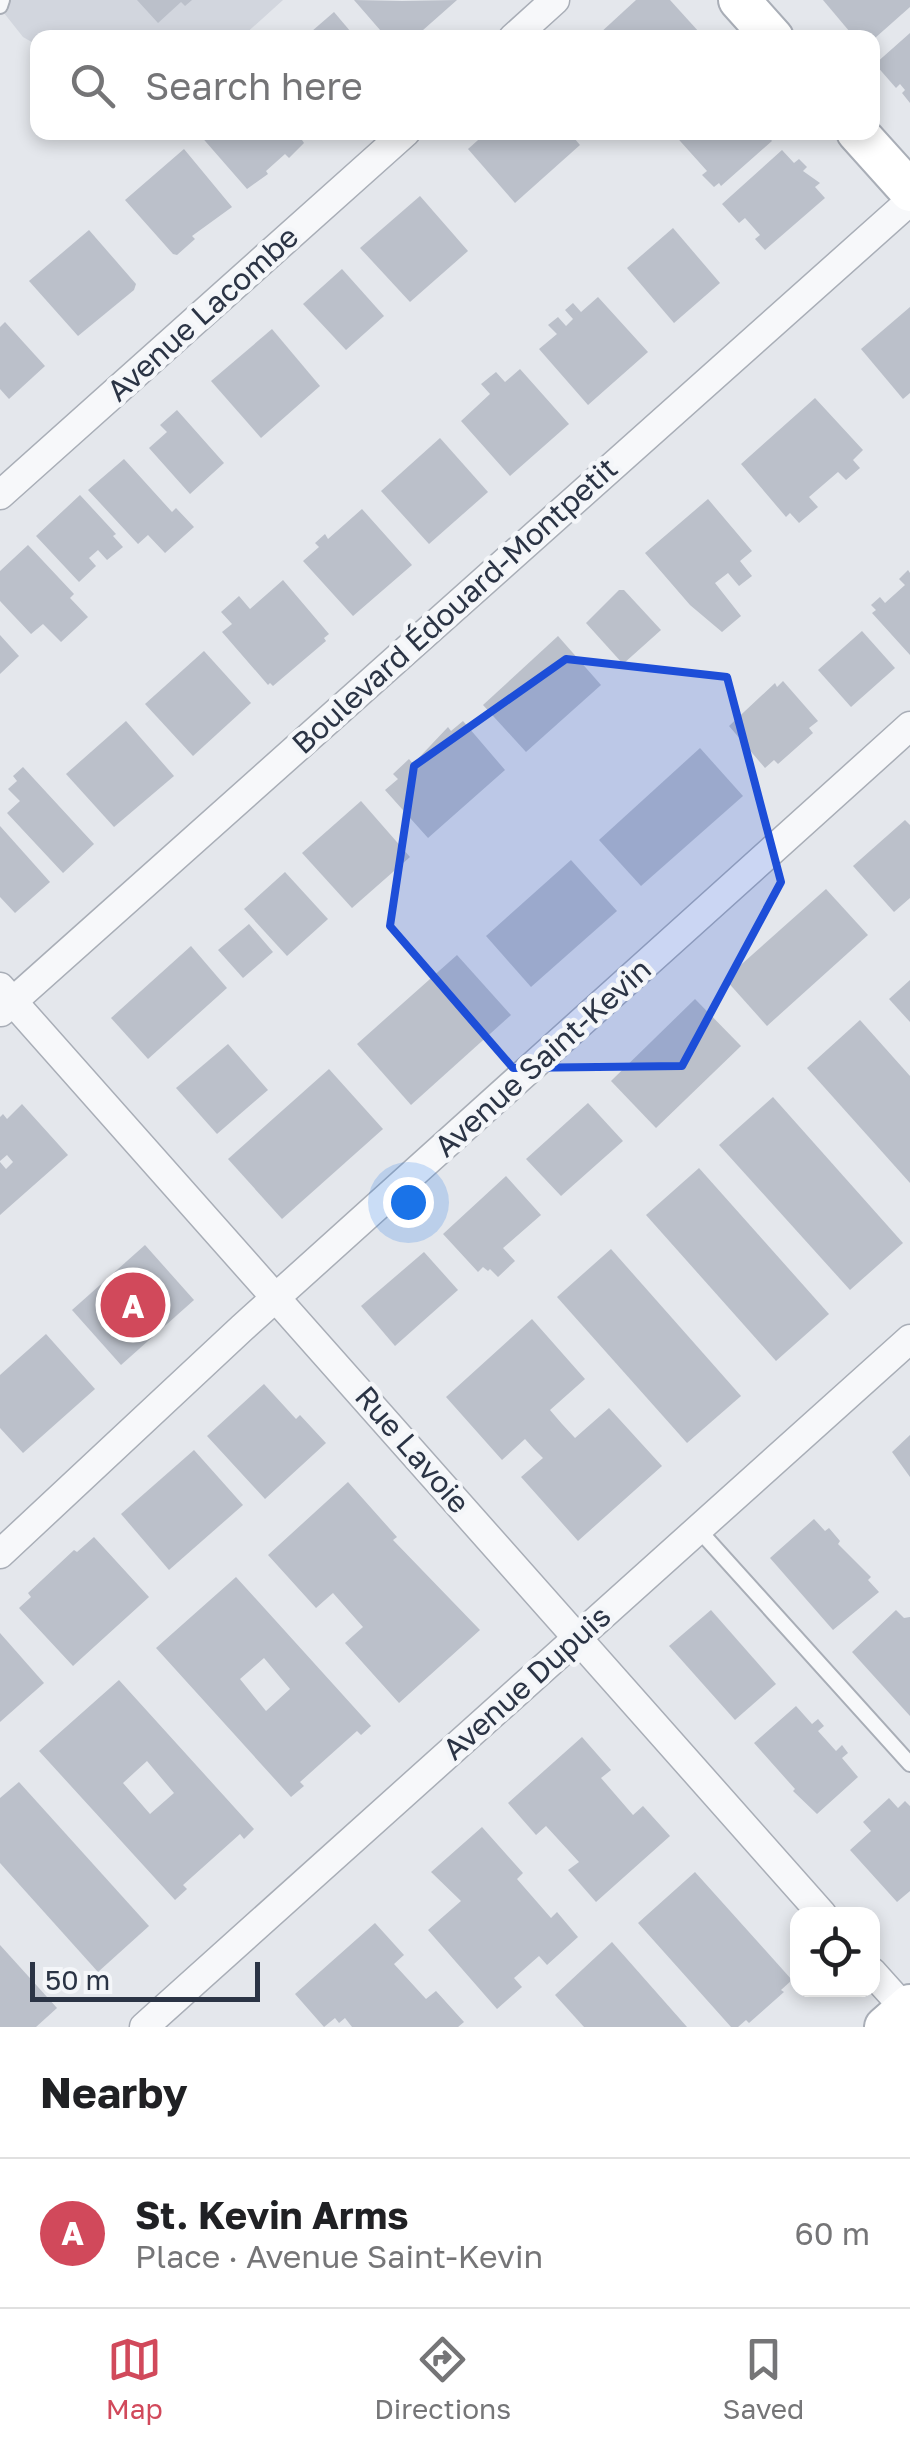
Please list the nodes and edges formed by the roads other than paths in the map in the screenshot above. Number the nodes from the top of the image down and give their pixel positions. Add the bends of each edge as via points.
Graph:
1 (555, 0) edge
2 (739, 0) edge
3 (522, 30) edge
4 (765, 30) edge
5 (397, 140) edge
6 (865, 140) edge
7 (910, 191) edge
8 (910, 201) edge
9 (0, 494) edge
10 (910, 726) edge
11 (4, 1000) edge
12 (277, 1298) junction
13 (910, 1339) edge
14 (698, 1528) junction
15 (0, 1554) edge
16 (578, 1636) junction
17 (910, 1764) edge
18 (816, 1907) edge
19 (880, 1983) edge
20 (903, 2014) edge
21 (144, 2027) edge

1 - 3 street
2 - 4 street
5 - 9 street, Avenue Lacombe
6 - 7 street
8 - 11 street, Boulevard Édouard-Montpetit
10 - 12 street, Avenue Saint-Kevin
11 - 12 street, Rue Lavoie
12 - 15 street, Avenue Saint-Kevin
12 - 16 street, Rue Lavoie
13 - 14 street, Avenue Dupuis
14 - 16 street, Avenue Dupuis
14 - 17 lane
16 - 18 street, Rue Lavoie
16 - 21 street, Avenue Dupuis
19 - 20 street

